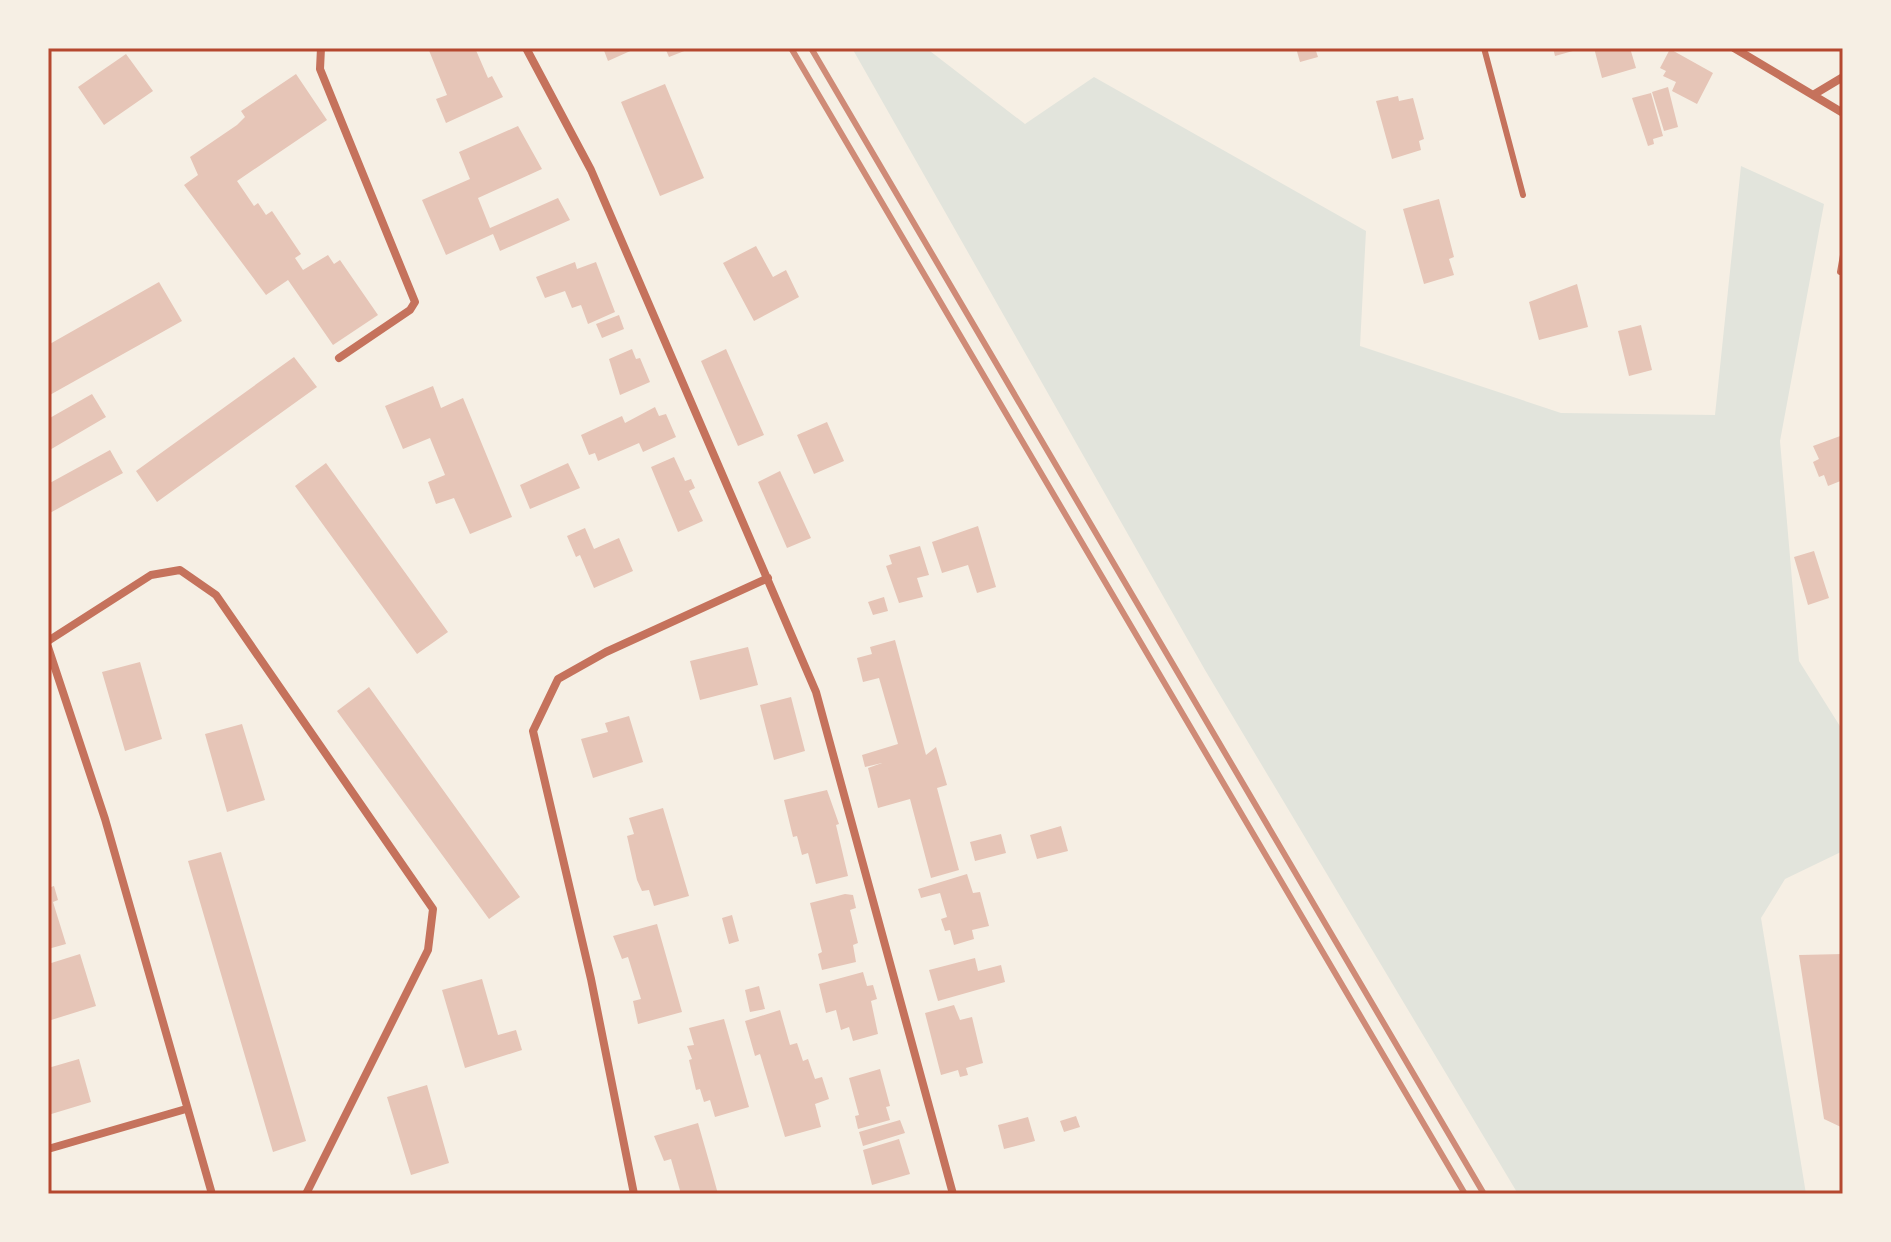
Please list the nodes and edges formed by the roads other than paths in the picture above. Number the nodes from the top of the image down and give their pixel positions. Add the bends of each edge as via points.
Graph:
1 (321, 48) edge
2 (526, 48) edge
3 (1484, 48) edge
4 (1734, 48) edge
5 (1843, 77) edge
6 (1813, 95) junction
7 (1843, 113) edge
8 (1523, 195) dead end
9 (1843, 255) edge
10 (1840, 272) dead end
11 (339, 358) dead end
12 (768, 578) junction
13 (48, 644) edge
14 (186, 1109) junction
15 (48, 1149) edge
16 (212, 1194) edge
17 (306, 1194) edge
18 (634, 1194) edge
19 (953, 1194) edge

1 - 11 street via 320,69 415,302
2 - 12 street via 591,170
3 - 8 lane
4 - 6 street
5 - 6 street
6 - 7 street
9 - 10 lane
12 - 18 street via 558,679 533,731
12 - 19 street via 816,692
13 - 14 street via 105,819
13 - 17 street via 151,575 180,570 216,595 433,909 428,950
14 - 15 street
14 - 16 street

